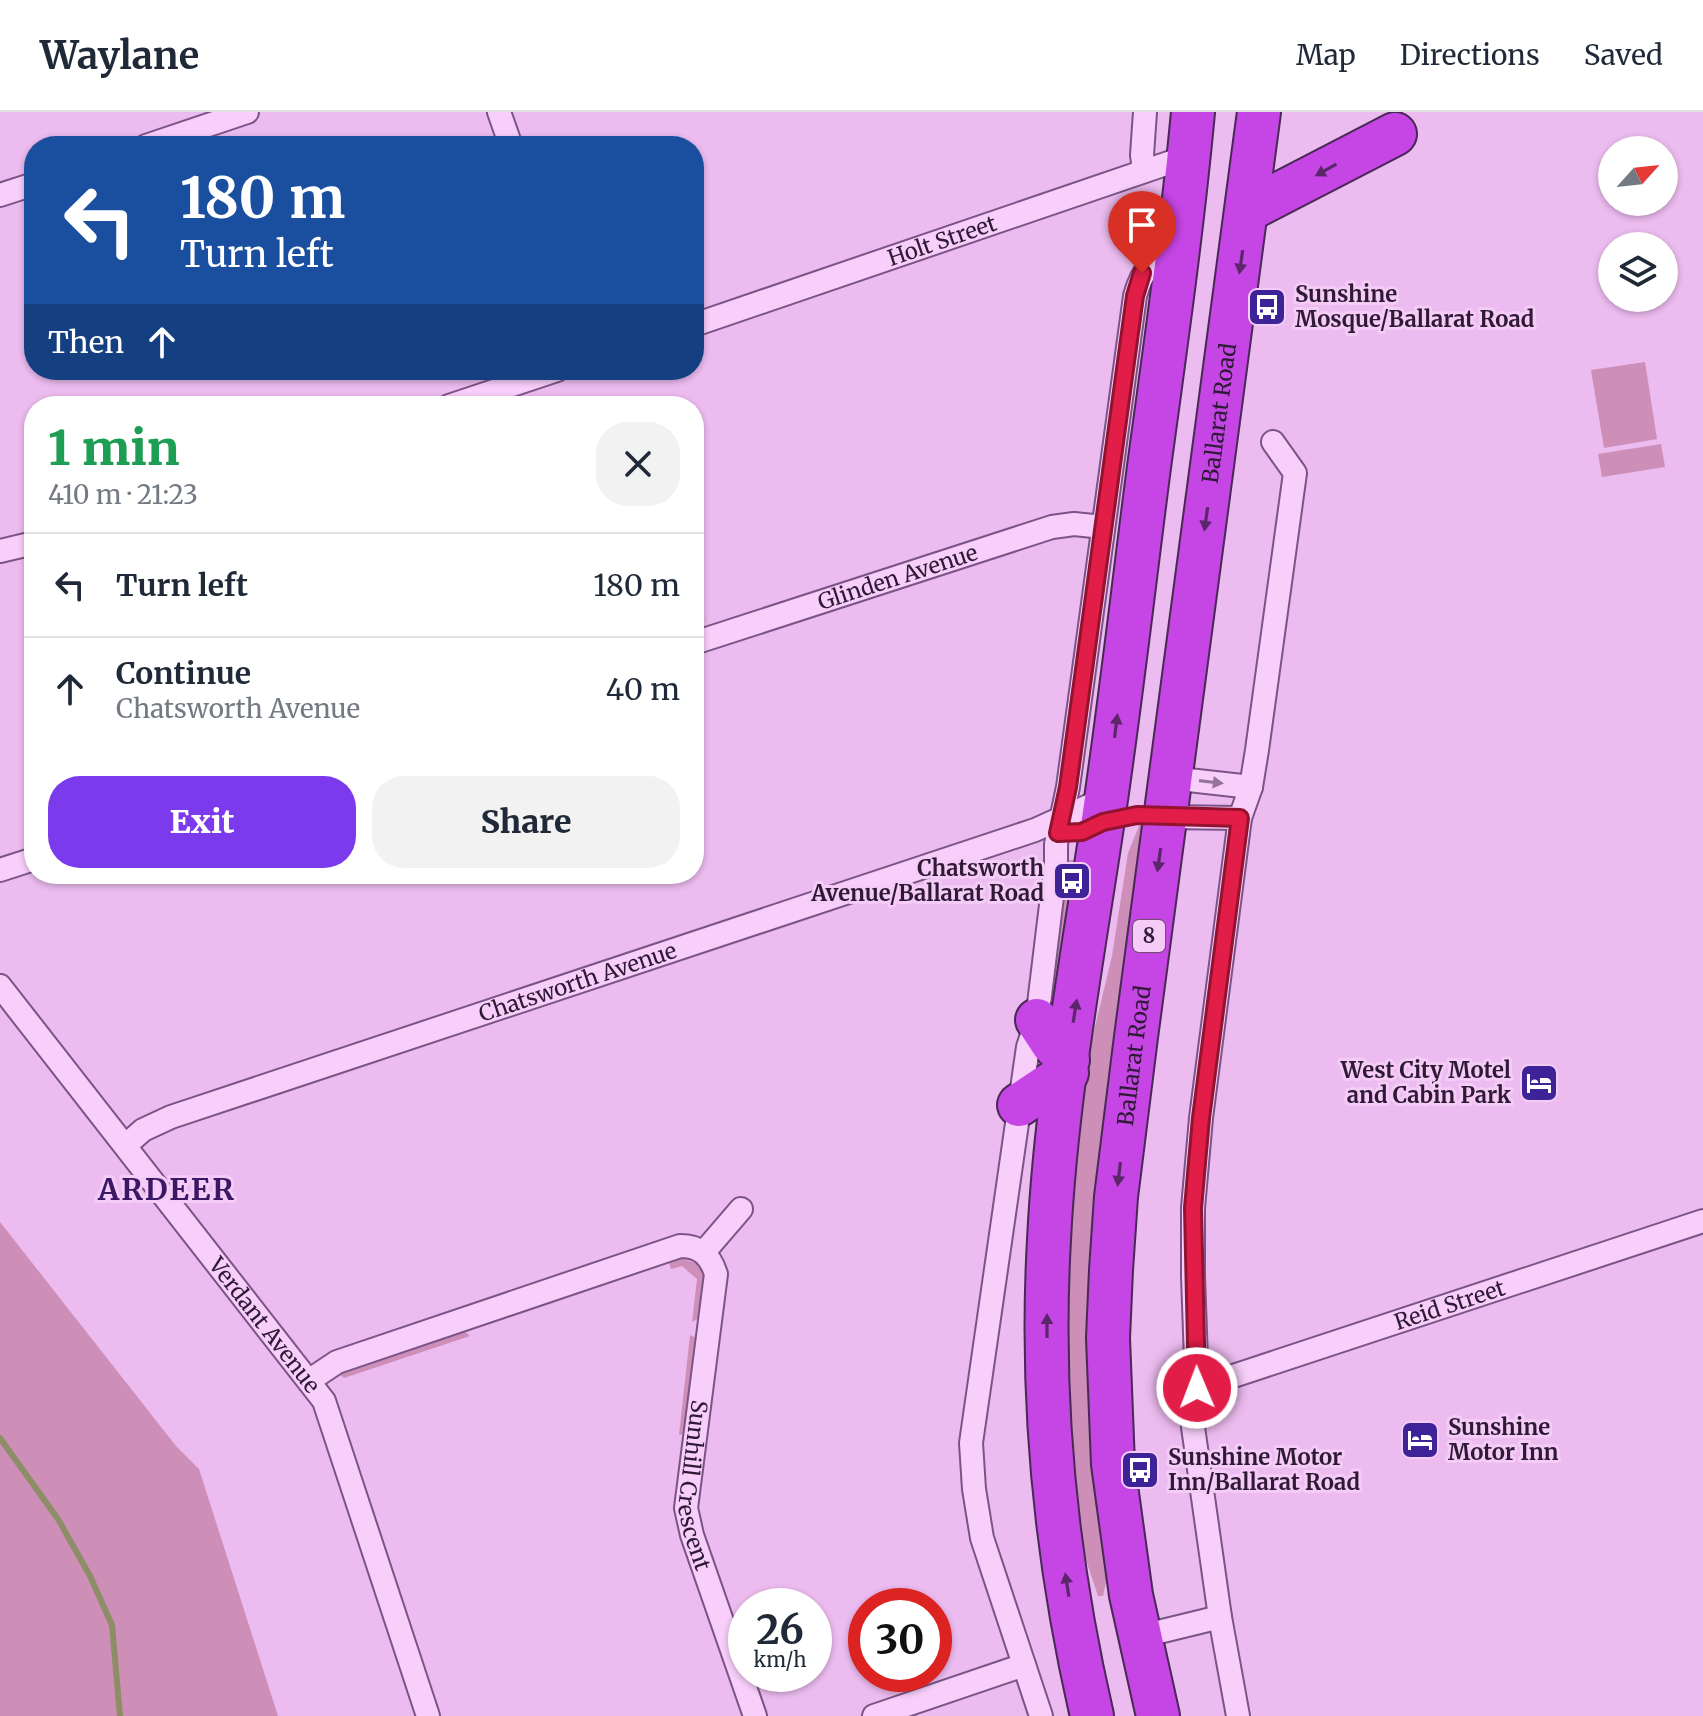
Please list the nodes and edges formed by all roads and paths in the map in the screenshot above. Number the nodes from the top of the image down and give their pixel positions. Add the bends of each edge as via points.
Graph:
1 (247, 112) edge
2 (499, 112) edge
3 (1145, 112) edge
4 (1193, 112) edge
5 (1259, 112) edge
6 (1395, 134) dead end
7 (176, 136) edge
8 (507, 136) edge
9 (1189, 156) junction
10 (1144, 171) junction
11 (24, 187) edge
12 (0, 195) edge
13 (1248, 210) junction
14 (1177, 250) junction
15 (704, 322) edge
16 (527, 380) edge
17 (479, 396) edge
18 (1273, 442) dead end
19 (1103, 527) junction
20 (24, 545) edge
21 (0, 551) edge
22 (704, 640) edge
23 (1251, 787) junction
24 (1168, 797) junction
25 (1104, 810) junction
26 (1240, 818) junction
27 (1051, 827) junction
28 (24, 862) edge
29 (0, 870) edge
30 (0, 986) edge
31 (1037, 1020) junction
32 (1067, 1067) junction
33 (1019, 1105) junction
34 (126, 1145) junction
35 (741, 1209) dead end
36 (1703, 1221) edge
37 (704, 1252) junction
38 (310, 1380) junction
39 (1197, 1388) junction
40 (1220, 1617) junction
41 (1138, 1637) junction
42 (1078, 1653) junction
43 (1024, 1665) junction
44 (428, 1716) edge
45 (755, 1716) edge
46 (874, 1716) edge
47 (1041, 1716) edge
48 (1092, 1716) edge
49 (1158, 1716) edge
50 (1238, 1716) edge

1 - 7 street
2 - 8 street
3 - 10 street
4 - 9 highway
5 - 13 highway, Ballarat Road / 8
6 -> 13 highway
9 - 10 street, Holt Street
9 - 14 highway
10 - 15 street, Holt Street
11 - 12 street
13 -> 24 highway, Ballarat Road / 8
14 - 19 street via 1142,273 1135,296
25 -> 14 highway
16 - 17 street
18 - 23 street via 1295,473
19 - 22 street, Glinden Avenue via 1052,527
19 - 27 street via 1068,787
20 - 21 street
24 -> 23 street
23 - 26 street
24 - 25 highway via 1137,815
24 - 26 street
24 -> 41 highway, Ballarat Road / 8 via 1116,1197 1108,1338 1113,1464
25 - 27 street, Chatsworth Avenue via 1082,832
32 -> 25 highway
26 - 39 street via 1193,1208
27 - 31 street
27 - 34 street, Chatsworth Avenue via 171,1117
28 - 29 street
30 - 34 street, Verdant Avenue
31 - 32 highway
31 - 33 street
32 - 33 highway
42 -> 32 highway via 1053,1484 1048,1398 1049,1238
33 - 43 street via 971,1443 982,1538
34 - 38 street, Verdant Avenue
35 - 37 street
36 - 39 street, Reid Street
37 - 38 street via 680,1246 337,1362
37 - 45 street, Sunhill Crescent via 716,1274 686,1508
38 - 44 street, Verdant Avenue via 324,1401
39 - 40 street via 1193,1427
40 - 41 street
40 - 50 street
41 - 42 highway
41 - 49 highway, Ballarat Road / 8
42 - 48 highway
43 - 46 street
43 - 47 street

